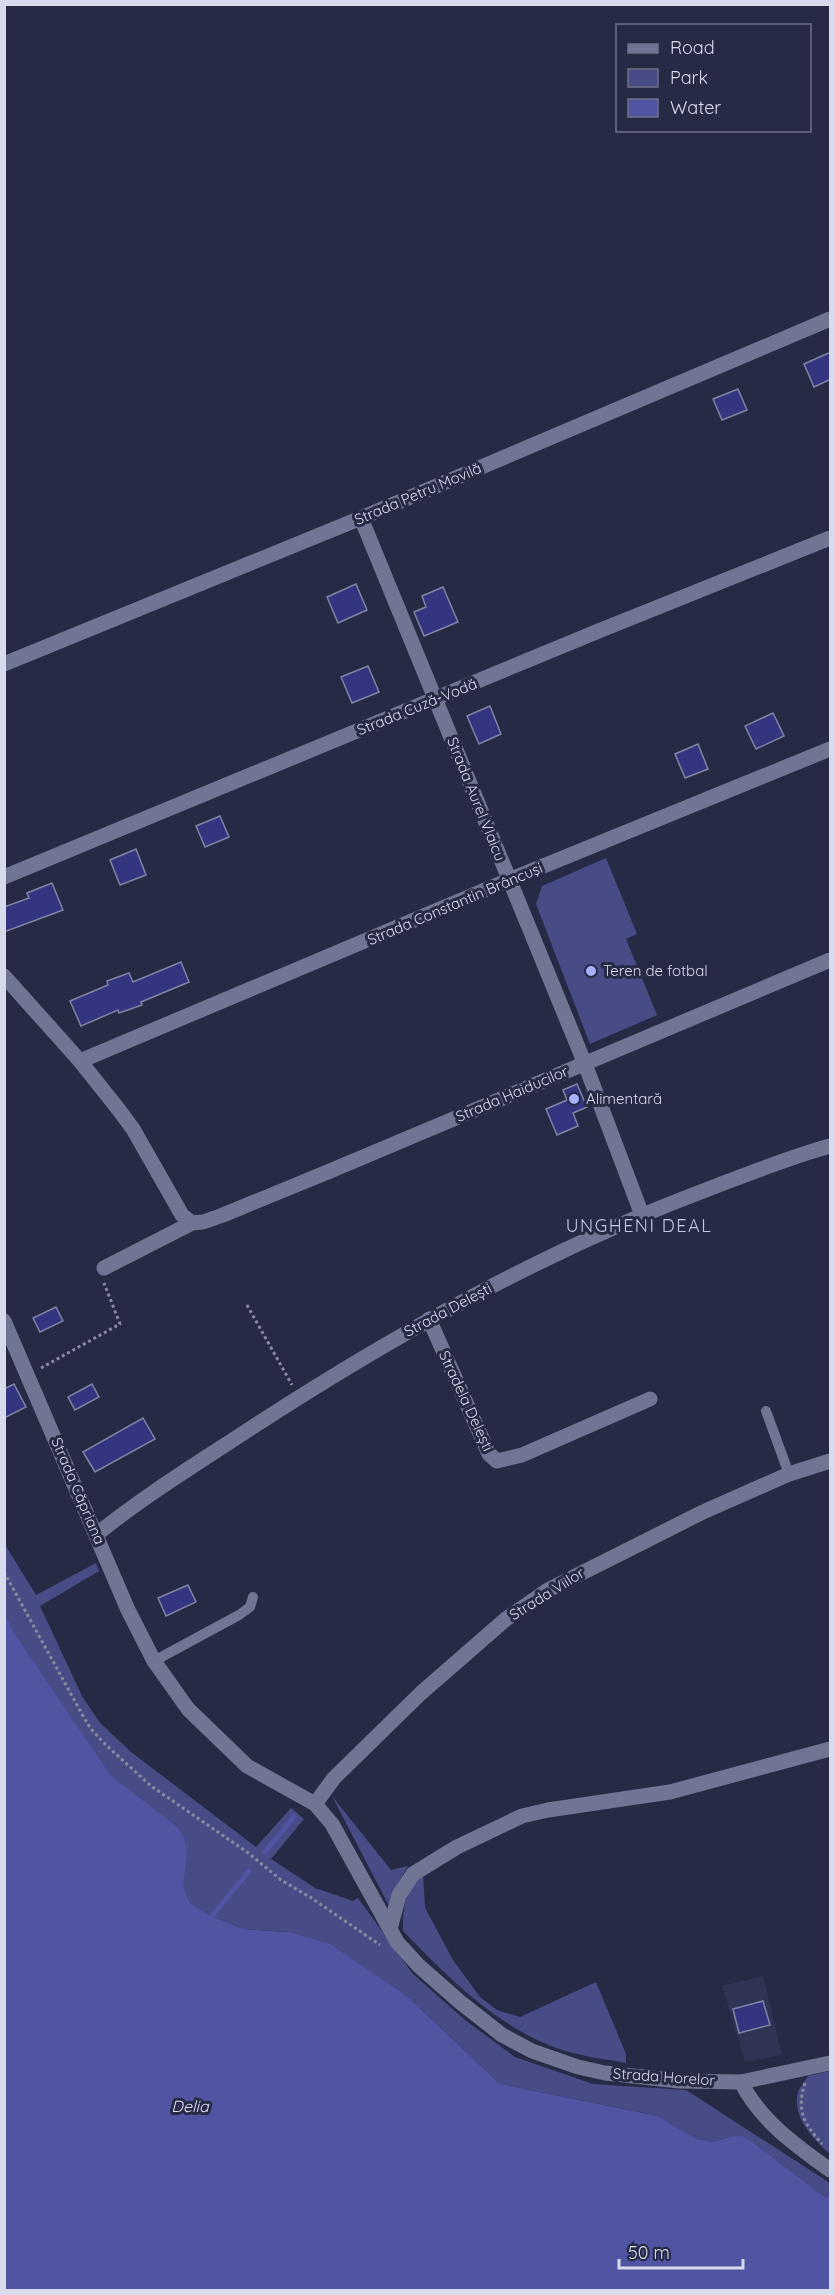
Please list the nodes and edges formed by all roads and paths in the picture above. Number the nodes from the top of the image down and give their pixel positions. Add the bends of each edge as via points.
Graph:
1 (831, 318) edge
2 (361, 518) junction
3 (831, 538) edge
4 (4, 664) edge
5 (435, 699) junction
6 (831, 749) edge
7 (4, 877) edge
8 (509, 880) junction
9 (831, 960) edge
10 (4, 976) edge
11 (80, 1062) junction
12 (585, 1064) junction
13 (831, 1146) edge
14 (642, 1215) junction
15 (192, 1223) junction
16 (104, 1268) joint
17 (247, 1305) dead end
18 (429, 1319) junction
19 (4, 1321) edge
20 (29, 1375) junction
21 (298, 1397) junction
22 (650, 1399) dead end
23 (766, 1411) dead end
24 (831, 1461) edge
25 (789, 1474) junction
26 (97, 1534) junction
27 (4, 1572) edge
28 (253, 1597) dead end
29 (154, 1661) junction
30 (831, 1749) edge
31 (315, 1804) junction
32 (390, 1929) junction
33 (380, 1945) dead end
34 (831, 2063) edge
35 (811, 2067) junction
36 (741, 2082) junction
37 (826, 2147) dead end
38 (831, 2170) edge

1 - 2 street, Strada Petru Movilă
2 - 4 street, Strada Petru Movilă
2 - 5 street, Strada Aurel Vlaicu
3 - 5 street, Strada Cuză-Vodă
5 - 7 street, Strada Cuză-Vodă
5 - 8 street, Strada Aurel Vlaicu
6 - 8 street, Strada Constantin Brâncuşi
8 - 11 street, Strada Constantin Brâncuşi
8 - 12 street, Strada Aurel Vlaicu
9 - 12 street, Strada Haiducilor
10 - 11 street
11 - 15 street via 133,1129 182,1215
12 - 14 street, Strada Aurel Vlaicu
12 - 15 street, Strada Haiducilor via 223,1215
13 - 14 street, Strada Delești
14 - 18 street, Strada Delești
15 - 16 street, Strada Haiducilor
16 - 20 path via 102,1278 120,1324
17 - 21 path
18 - 21 street, Strada Delești
18 - 22 street, Stradela Delești via 489,1454 497,1461 522,1455
19 - 20 street, Strada Căpriana
20 - 26 street, Strada Căpriana
21 - 26 street, Strada Delești via 154,1491
23 - 25 lane
24 - 25 street, Strada Viilor
25 - 31 street, Strada Viilor via 573,1576 506,1618 360,1752 327,1785
26 - 29 street, Strada Căpriana
27 - 33 path via 83,1716 106,1745 151,1786 281,1880
28 - 29 lane via 250,1607 239,1615
29 - 31 street, Strada Căpriana via 188,1709 247,1766
30 - 32 street via 670,1792 522,1816 457,1847 413,1874 399,1895
31 - 32 street, Strada Căpriana via 333,1824
32 - 36 street, Strada Horelor via 413,1960 451,1995 502,2035 532,2051 605,2073
34 - 35 street, Strada Horelor
35 - 36 street, Strada Horelor
35 - 37 path via 801,2110 807,2125
36 - 38 street via 772,2124

